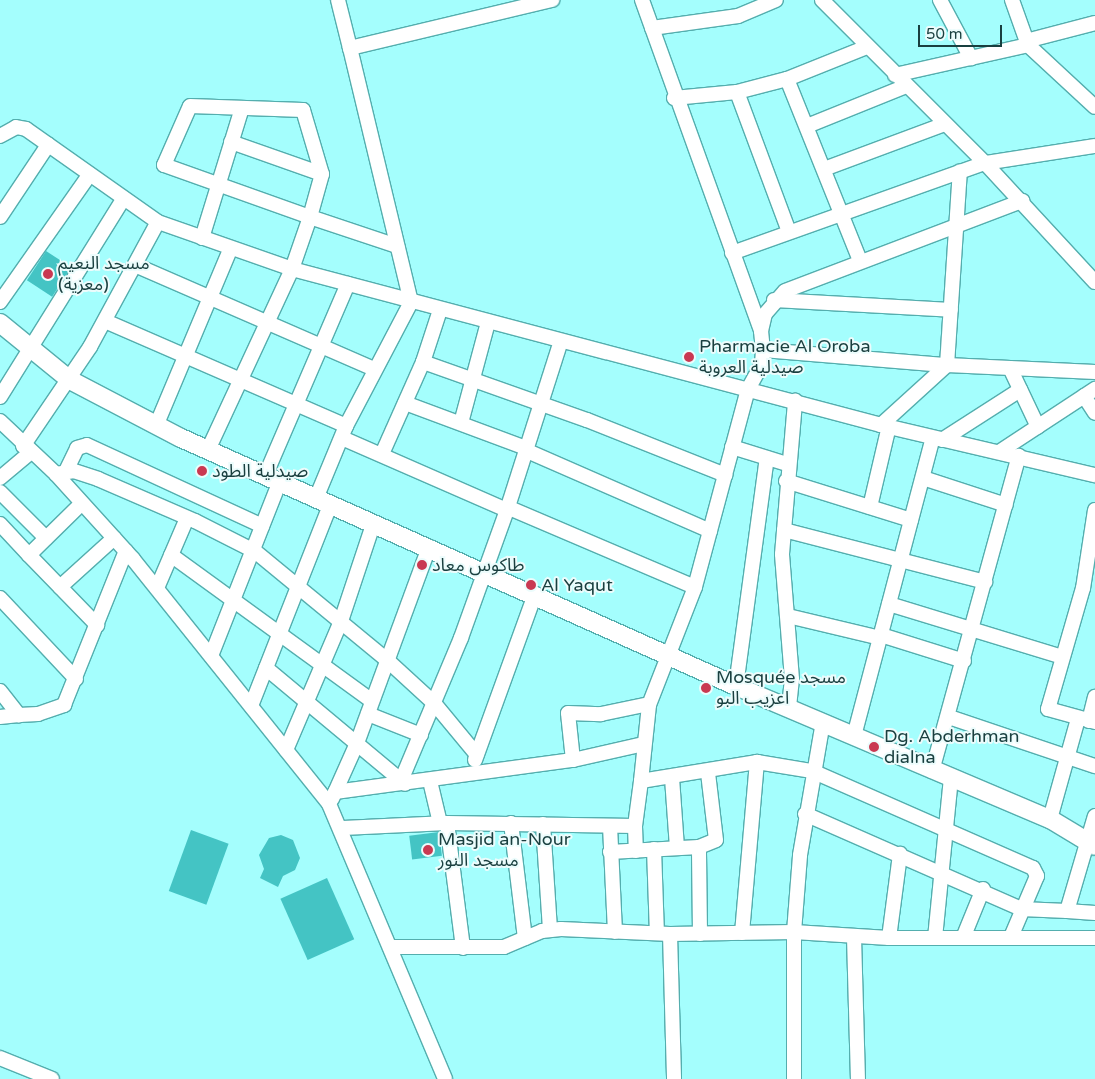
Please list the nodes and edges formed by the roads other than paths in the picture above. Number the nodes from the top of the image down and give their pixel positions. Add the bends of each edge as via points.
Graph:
1 (338, 0) edge
2 (552, 0) edge
3 (642, 0) edge
4 (776, 0) edge
5 (822, 0) edge
6 (940, 0) edge
7 (1012, 0) edge
8 (517, 4) edge
9 (1095, 23) edge
10 (652, 28) junction
11 (1027, 43) junction
12 (866, 47) junction
13 (350, 48) junction
14 (971, 58) junction
15 (896, 76) junction
16 (787, 79) junction
17 (906, 86) junction
18 (737, 92) junction
19 (674, 98) junction
20 (1095, 107) edge
21 (242, 108) junction
22 (945, 124) junction
23 (806, 126) junction
24 (0, 136) edge
25 (231, 142) junction
26 (48, 145) junction
27 (1095, 146) edge
28 (985, 163) junction
29 (824, 169) junction
30 (960, 171) junction
31 (90, 174) junction
32 (322, 174) junction
33 (218, 186) junction
34 (124, 198) junction
35 (1022, 201) junction
36 (842, 213) junction
37 (0, 217) edge
38 (310, 217) junction
39 (158, 222) junction
40 (959, 224) junction
41 (788, 232) junction
42 (202, 238) junction
43 (397, 246) junction
44 (231, 248) junction
45 (732, 253) junction
46 (860, 261) junction
47 (135, 265) junction
48 (292, 269) junction
49 (1095, 282) edge
50 (348, 284) junction
51 (210, 297) junction
52 (774, 300) junction
53 (0, 302) edge
54 (411, 302) junction
55 (440, 310) junction
56 (951, 310) junction
57 (104, 321) junction
58 (0, 322) edge
59 (488, 322) junction
60 (267, 324) junction
61 (761, 331) junction
62 (561, 341) junction
63 (321, 347) junction
64 (31, 349) junction
65 (763, 350) junction
66 (186, 355) junction
67 (423, 362) junction
68 (948, 365) junction
69 (374, 368) junction
70 (1010, 368) junction
71 (1095, 372) edge
72 (70, 380) junction
73 (241, 380) junction
74 (474, 380) junction
75 (748, 389) junction
76 (1020, 390) junction
77 (1090, 393) edge
78 (0, 396) edge
79 (795, 402) junction
80 (405, 403) junction
81 (540, 404) junction
82 (296, 405) junction
83 (1095, 412) edge
84 (0, 421) edge
85 (461, 423) junction
86 (156, 426) junction
87 (885, 426) junction
88 (1038, 427) junction
89 (344, 432) junction
90 (938, 439) junction
91 (732, 447) junction
92 (27, 449) junction
93 (526, 449) junction
94 (208, 450) junction
95 (999, 452) junction
96 (382, 454) junction
97 (1019, 456) junction
98 (767, 458) junction
99 (787, 464) junction
100 (61, 473) junction
101 (725, 475) junction
102 (1095, 475) edge
103 (0, 478) edge
104 (273, 478) junction
105 (923, 478) junction
106 (786, 481) junction
107 (0, 492) edge
108 (324, 500) junction
109 (82, 503) junction
110 (1006, 504) junction
111 (870, 507) junction
112 (507, 508) junction
113 (1095, 510) edge
114 (187, 518) junction
115 (912, 520) junction
116 (374, 522) junction
117 (0, 524) edge
118 (262, 526) junction
119 (784, 530) junction
120 (710, 531) junction
121 (46, 538) junction
122 (114, 538) junction
123 (429, 546) junction
124 (126, 551) junction
125 (253, 551) junction
126 (1092, 553) edge
127 (29, 555) junction
128 (171, 555) junction
129 (901, 560) junction
130 (485, 572) junction
131 (985, 582) junction
132 (299, 585) junction
133 (60, 587) junction
134 (695, 587) junction
135 (1089, 587) edge
136 (157, 588) junction
137 (535, 594) junction
138 (0, 598) edge
139 (233, 599) junction
140 (889, 604) junction
141 (788, 616) junction
142 (341, 622) junction
143 (97, 625) junction
144 (973, 627) junction
145 (279, 636) junction
146 (880, 637) junction
147 (211, 656) junction
148 (671, 656) junction
149 (1062, 657) junction
150 (387, 660) junction
151 (964, 660) junction
152 (322, 664) junction
153 (266, 668) junction
154 (76, 679) junction
155 (736, 686) junction
156 (0, 691) edge
157 (1095, 697) edge
158 (306, 701) junction
159 (434, 703) junction
160 (644, 705) dead end
161 (251, 706) junction
162 (370, 707) junction
163 (789, 707) junction
164 (19, 715) junction
165 (0, 717) edge
166 (948, 717) junction
167 (1087, 720) edge
168 (823, 722) junction
169 (420, 735) junction
170 (854, 736) junction
171 (357, 743) junction
172 (644, 744) junction
173 (286, 750) junction
174 (477, 755) junction
175 (1067, 759) junction
176 (573, 760) junction
177 (758, 762) junction
178 (1095, 766) edge
179 (812, 771) junction
180 (932, 771) junction
181 (708, 773) junction
182 (470, 775) junction
183 (672, 778) junction
184 (951, 778) junction
185 (430, 781) junction
186 (641, 781) junction
187 (403, 782) junction
188 (332, 798) junction
189 (805, 814) junction
190 (1095, 816) edge
191 (1050, 819) junction
192 (443, 823) junction
193 (510, 823) junction
194 (543, 824) junction
195 (610, 826) junction
196 (636, 826) junction
197 (342, 828) junction
198 (948, 832) junction
199 (1092, 843) edge
200 (699, 847) junction
201 (677, 848) junction
202 (654, 849) junction
203 (636, 850) junction
204 (610, 852) junction
205 (900, 854) junction
206 (944, 873) junction
207 (983, 889) junction
208 (1022, 909) junction
209 (1067, 911) junction
210 (1095, 913) edge
211 (550, 930) junction
212 (615, 932) junction
213 (794, 932) junction
214 (663, 933) junction
215 (742, 933) junction
216 (700, 934) junction
217 (854, 937) junction
218 (1011, 937) junction
219 (525, 938) junction
220 (889, 938) junction
221 (935, 938) junction
222 (963, 938) junction
223 (1095, 938) edge
224 (390, 947) junction
225 (463, 948) junction
226 (0, 1058) edge
227 (52, 1079) edge
228 (445, 1079) edge
229 (674, 1079) edge
230 (794, 1079) edge
231 (858, 1079) edge

1 - 13 street
2 - 8 street
3 - 10 street
4 - 10 street via 738,16
5 - 12 street
6 - 14 street
7 - 11 street
8 - 13 street
9 - 11 street
10 - 19 street
11 - 14 street
11 - 20 street
12 - 15 street
12 - 16 street
13 - 43 street
14 - 15 street
15 - 17 street
16 - 18 street
16 - 23 street
17 - 22 street
17 - 23 street
18 - 19 street
18 - 41 street
19 - 45 street
21 - 25 street
21 - 32 street via 303,110
21 - 33 street via 190,106 164,165
22 - 28 street
22 - 29 street
23 - 29 street
24 - 26 street via 20,127
25 - 32 street
25 - 33 street
26 - 31 street
26 - 37 street
27 - 28 street
28 - 30 street
28 - 35 street
29 - 36 street
30 - 36 street
30 - 40 street
31 - 34 street
31 - 53 street
32 - 38 street
33 - 38 street
33 - 42 street
34 - 39 street
34 - 64 street
35 - 40 street
35 - 49 street
36 - 41 street
36 - 46 street
38 - 43 street
38 - 48 street
39 - 42 street
39 - 47 street
40 - 46 street
40 - 56 street
41 - 45 street
42 - 44 street
43 - 54 street
44 - 48 street
44 - 51 street
45 - 61 street
46 - 52 street via 803,282
47 - 51 street
47 - 57 street
48 - 50 street
48 - 60 street
50 - 54 street
50 - 63 street
51 - 60 street
51 - 66 street
52 - 56 street
52 - 61 street
54 - 55 street
54 - 69 street
55 - 59 street
55 - 67 street
56 - 68 street
57 - 66 street
57 - 72 street
58 - 64 main road
59 - 62 street
59 - 74 street
60 - 63 street
60 - 73 street
61 - 65 street
62 - 75 street
62 - 81 street
63 - 69 street
63 - 82 street
64 - 72 main road
64 - 78 street
65 - 68 street
65 - 75 street via 762,364
66 - 73 street
66 - 86 street
67 - 74 street
67 - 80 street
68 - 70 street
68 - 87 street
69 - 89 street
70 - 71 street
70 - 76 street
72 - 86 main road
72 - 92 street
73 - 82 street
73 - 94 street
74 - 81 street
74 - 85 street
75 - 79 street
75 - 91 street
76 - 88 street
76 - 90 street
77 - 83 street
77 - 88 street
79 - 87 street
79 - 99 street
80 - 85 street
80 - 96 street
81 - 93 street
81 - 101 street
82 - 89 street
82 - 104 street
84 - 92 street
85 - 93 street
86 - 94 main road
87 - 90 street
87 - 111 street
88 - 95 street
89 - 96 street
89 - 108 street
90 - 95 street
90 - 105 street
91 - 98 street
91 - 101 street
92 - 100 street
92 - 103 street
93 - 112 street
93 - 120 street
94 - 104 main road
95 - 97 street
96 - 112 street
97 - 102 street
97 - 110 street
98 - 99 street
98 - 155 street
99 - 106 street
100 - 109 street
100 - 114 street via 98,479
100 - 118 street via 77,448 87,445
101 - 120 street
104 - 108 main road
104 - 118 street
105 - 110 street
105 - 115 street
106 - 111 street
106 - 119 street
107 - 121 street
108 - 116 main road
108 - 132 street
109 - 121 street
109 - 122 street
110 - 131 street
111 - 115 street
112 - 130 street
112 - 134 street
113 - 126 street
114 - 125 street
114 - 128 street
115 - 129 street
116 - 123 main road
116 - 142 street
117 - 127 street
118 - 125 street
119 - 129 street
119 - 141 street
120 - 134 street
121 - 127 street
122 - 124 street
122 - 133 street
123 - 130 main road
123 - 150 street
124 - 136 street
124 - 143 street
125 - 132 street
125 - 139 street
126 - 135 street
127 - 133 street
128 - 136 street
128 - 139 street
129 - 131 street
129 - 140 street
130 - 137 main road
130 - 159 street
131 - 144 street
132 - 142 street
132 - 145 street
133 - 143 street
134 - 148 street
135 - 149 street
136 - 147 street
137 - 148 main road
137 - 174 street
138 - 154 street
139 - 145 street
139 - 147 street
140 - 144 street
140 - 146 street
141 - 146 street
141 - 163 street via 792,679
142 - 150 street
142 - 152 street
143 - 154 street
144 - 149 street
144 - 151 street
145 - 152 street
145 - 153 street
146 - 151 street
146 - 170 street
147 - 161 street
148 - 155 main road
148 - 172 street via 649,705
149 - 167 street via 1048,709
150 - 159 street
150 - 162 street
151 - 166 street
152 - 158 street
152 - 162 street
153 - 158 street
153 - 161 street
154 - 164 street via 64,705 38,714
155 - 163 main road
156 - 164 street
157 - 167 street
158 - 171 street
158 - 173 street
159 - 169 street
159 - 174 street
160 - 176 street via 600,714 568,713
161 - 173 street
162 - 169 street
162 - 171 street
163 - 168 main road
164 - 165 street
166 - 175 street
166 - 180 street
167 - 175 street
168 - 170 main road
168 - 179 street
169 - 187 street
170 - 180 main road
171 - 187 street
171 - 188 street
172 - 176 street
172 - 186 street
173 - 188 street
174 - 182 street
175 - 178 street
175 - 191 street
176 - 182 street
177 - 179 street
177 - 181 street
177 - 215 street
179 - 189 street
179 - 198 street
180 - 184 main road
181 - 183 street
181 - 200 street via 716,840
182 - 185 street
183 - 186 street
183 - 201 street
184 - 191 main road
184 - 198 street
185 - 187 street
185 - 192 street
186 - 196 street
187 - 188 street
188 - 197 street
189 - 205 street
189 - 213 street
190 - 199 street
191 - 199 main road
192 - 193 street
192 - 197 street
192 - 225 street
193 - 194 street
193 - 219 street
194 - 195 street
194 - 211 street
195 - 196 street
195 - 204 street
196 - 203 street
197 - 224 street
198 - 206 street
198 - 208 street via 1033,868 1037,876
199 - 209 street
200 - 201 street
200 - 216 street
201 - 202 street
202 - 203 street
202 - 214 street
203 - 204 street
204 - 212 street
205 - 206 street
205 - 220 street
206 - 207 street
206 - 221 street
207 - 208 street
207 - 222 street
208 - 209 street
208 - 218 street
209 - 210 street
211 - 212 street
211 - 219 street
212 - 214 street
213 - 215 street
213 - 217 street
213 - 230 street
214 - 216 street
214 - 229 street
215 - 216 street
217 - 220 street
217 - 231 street
218 - 222 street
218 - 223 street
219 - 225 street via 504,947
220 - 221 street
221 - 222 street
224 - 225 street
224 - 228 street
226 - 227 street

